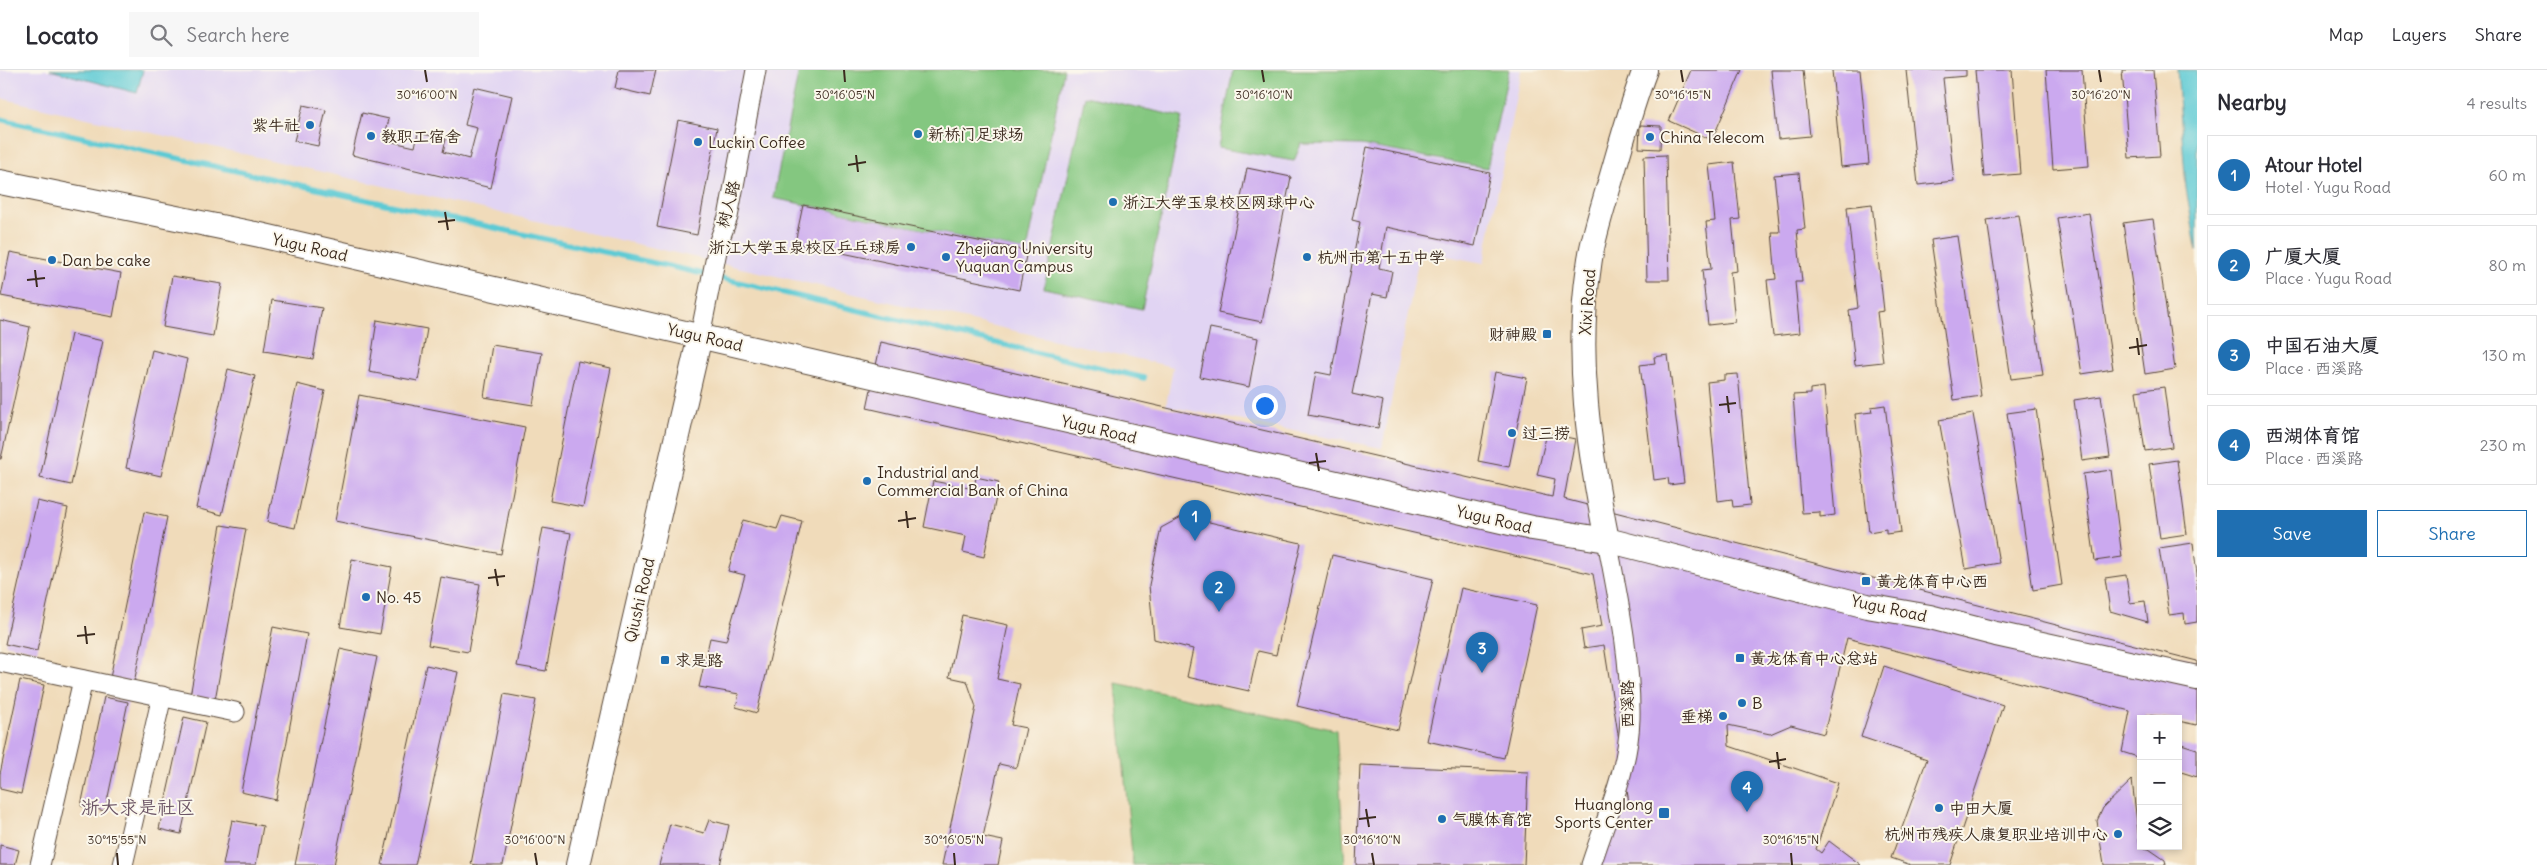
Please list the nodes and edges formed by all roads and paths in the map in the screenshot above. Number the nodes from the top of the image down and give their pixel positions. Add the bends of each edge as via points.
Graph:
1 (746, 70) edge
2 (756, 70) edge
3 (1645, 70) edge
4 (0, 182) edge
5 (720, 235) junction
6 (700, 336) junction
7 (1607, 540) junction
8 (0, 662) edge
9 (2197, 678) edge
10 (82, 680) junction
11 (162, 696) junction
12 (235, 712) dead end
13 (40, 865) edge
14 (123, 865) edge
15 (578, 865) edge
16 (1591, 865) edge

1 - 5 street, 树人路 via 720,217
2 - 5 street, 树人路 via 728,217
3 - 7 main road, Xixi Road via 1630,108 1589,265 1585,310 1585,401 1594,475
4 - 6 main road, Yugu Road via 260,235
5 - 6 street
6 - 7 main road, Yugu Road via 1532,528
6 - 15 main road, Qiushi Road
7 - 9 main road, Yugu Road via 1866,606 1930,617
7 - 16 street, 西溪路 via 1626,644 1630,719 1619,778
8 - 10 street
10 - 11 street
10 - 13 street
11 - 12 street
11 - 14 street

